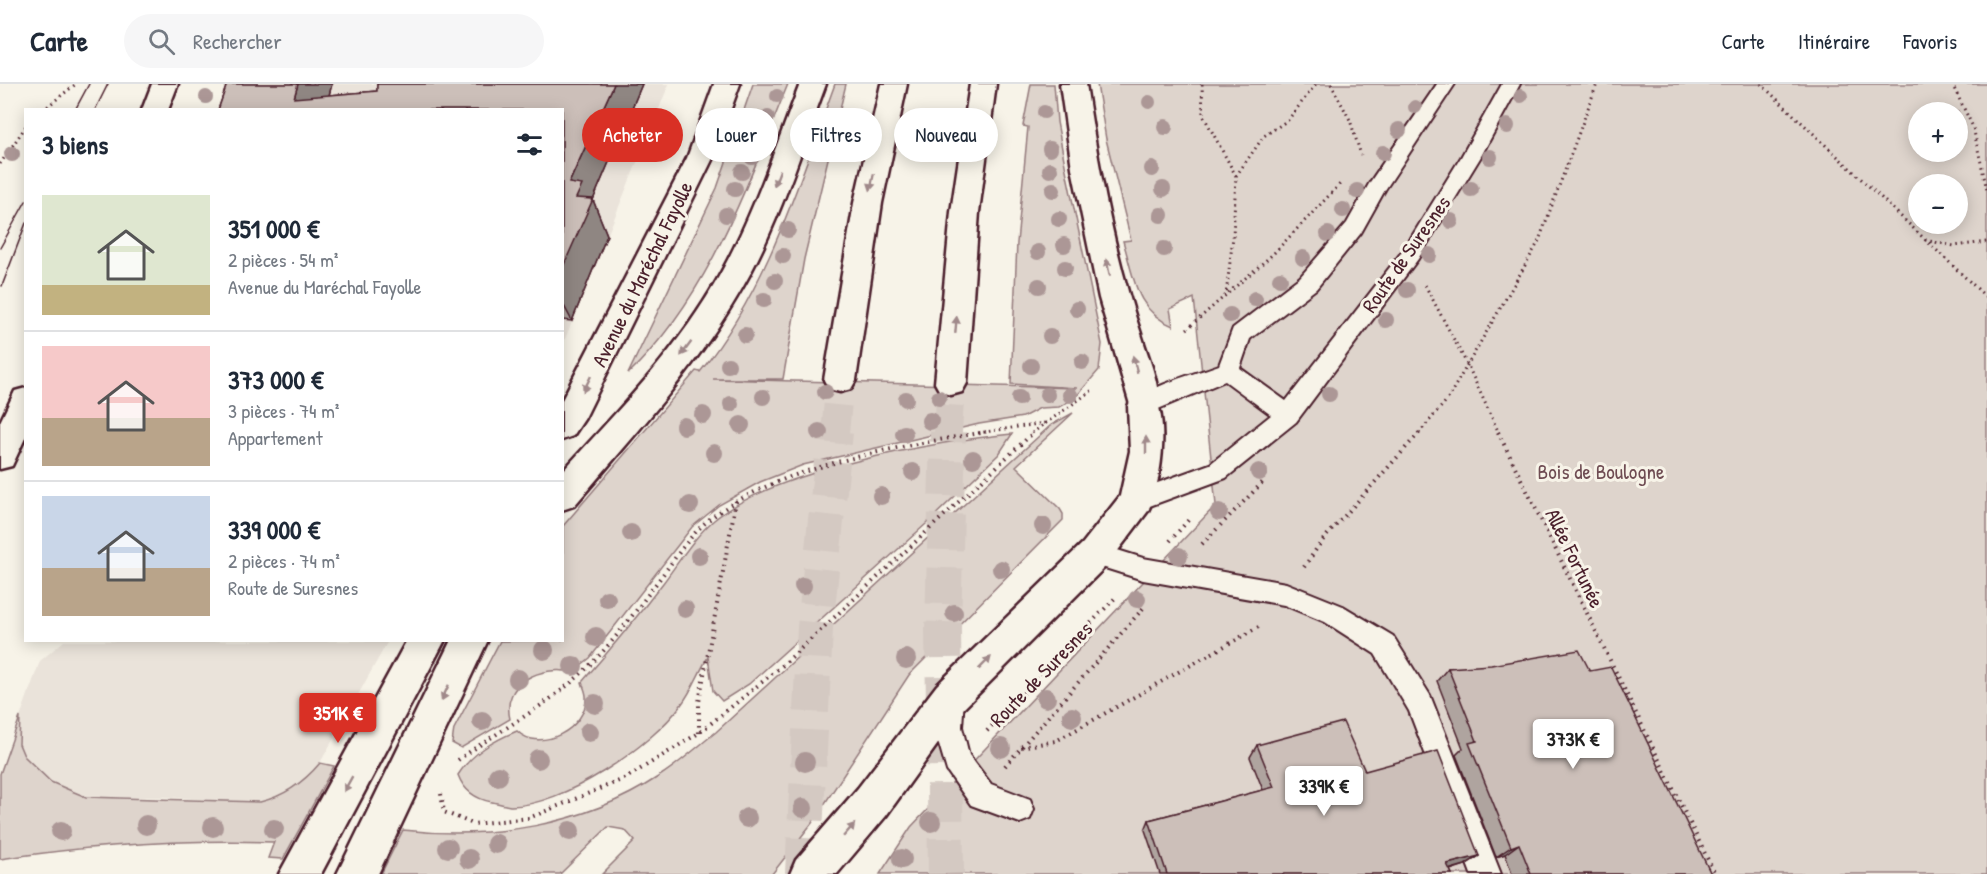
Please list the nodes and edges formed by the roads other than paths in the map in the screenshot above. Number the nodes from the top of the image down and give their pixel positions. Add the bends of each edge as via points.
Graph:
1 (165, 84) edge
2 (727, 84) edge
3 (813, 84) edge
4 (894, 84) edge
5 (983, 84) edge
6 (1072, 84) edge
7 (1446, 84) edge
8 (1511, 84) edge
9 (156, 108) edge
10 (1228, 371) junction
11 (840, 380) tunnel mouth
12 (951, 383) tunnel mouth
13 (24, 404) edge
14 (1144, 406) junction
15 (1288, 415) junction
16 (564, 424) edge
17 (0, 456) edge
18 (564, 494) edge
19 (1136, 501) junction
20 (1095, 554) junction
21 (426, 642) edge
22 (469, 642) edge
23 (950, 697) junction
24 (1020, 809) dead end
25 (299, 874) edge
26 (357, 874) edge
27 (810, 874) edge
28 (1486, 874) edge

1 - 9 main road
2 -> 16 main road, Avenue du Maréchal Fayolle via 700,158
3 -> 18 main road via 769,198 722,298 682,355
4 -> 11 main road via 868,204
12 -> 5 main road via 965,212
14 -> 6 main road via 1114,298 1085,168
7 - 10 lane via 1354,228 1308,283 1241,334
8 - 15 lane, Route de Suresnes via 1411,254
10 - 14 lane
10 - 15 lane
13 - 17 main road
19 -> 14 main road via 1146,452
15 - 19 lane, Route de Suresnes via 1218,471
19 - 20 main road
23 -> 20 main road
20 - 28 lane via 1143,569 1286,594 1334,614 1384,645 1420,704
21 -> 25 main road
22 -> 26 main road
23 - 24 lane via 948,727 957,761 981,795
27 -> 23 main road via 872,802

